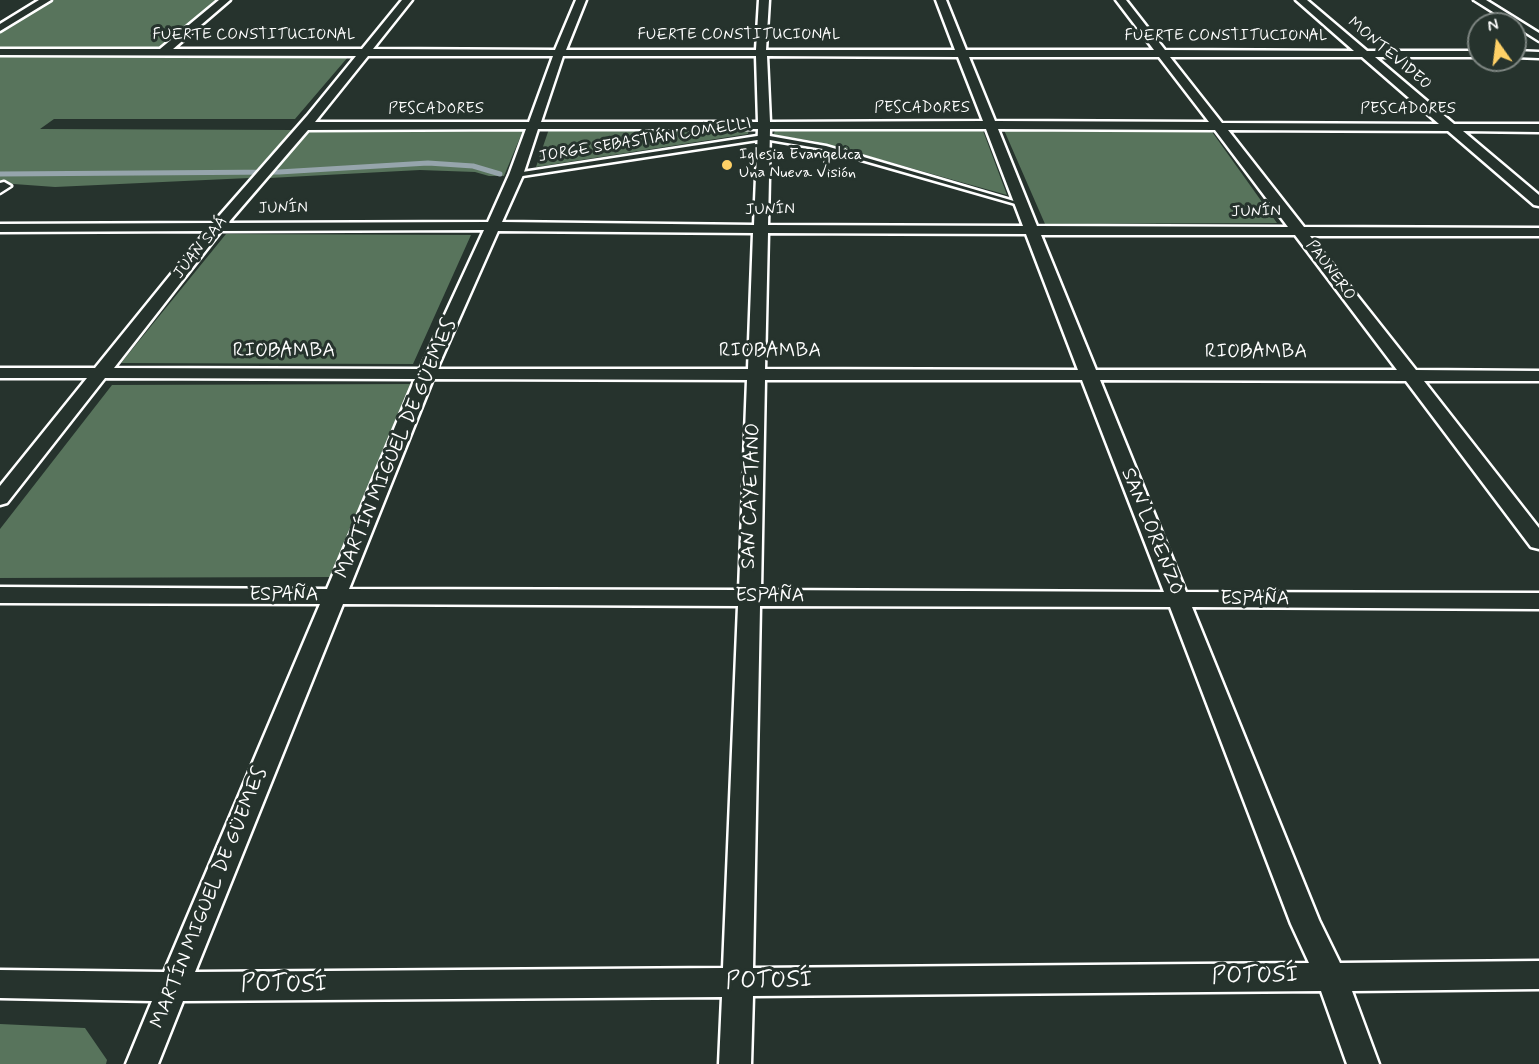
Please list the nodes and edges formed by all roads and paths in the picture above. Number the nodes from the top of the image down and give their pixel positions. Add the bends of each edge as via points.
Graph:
1 (46, 0) edge
2 (225, 0) edge
3 (407, 0) edge
4 (581, 0) edge
5 (764, 0) edge
6 (941, 0) edge
7 (1121, 0) edge
8 (1301, 0) edge
9 (1479, 0) edge
10 (0, 28) edge
11 (1539, 38) edge
12 (0, 52) edge
13 (163, 52) junction
14 (366, 52) junction
15 (559, 52) junction
16 (760, 52) junction
17 (960, 52) junction
18 (1162, 53) junction
19 (1362, 54) junction
20 (1467, 54) edge
21 (533, 125) junction
22 (992, 125) junction
23 (304, 126) junction
24 (1219, 126) junction
25 (1451, 127) junction
26 (1539, 128) edge
27 (764, 131) junction
28 (516, 175) junction
29 (1539, 202) edge
30 (1021, 204) junction
31 (494, 226) junction
32 (0, 228) edge
33 (216, 228) junction
34 (761, 229) junction
35 (1031, 230) junction
36 (1299, 231) junction
37 (1539, 232) edge
38 (0, 373) edge
39 (100, 374) junction
40 (426, 374) junction
41 (756, 375) junction
42 (1088, 375) junction
43 (1410, 376) junction
44 (1539, 376) edge
45 (0, 499) edge
46 (1539, 542) edge
47 (0, 594) edge
48 (335, 596) junction
49 (749, 597) junction
50 (1178, 600) junction
51 (1539, 601) edge
52 (1539, 975) edge
53 (1331, 976) junction
54 (737, 983) junction
55 (0, 984) edge
56 (174, 987) junction
57 (142, 1064) edge
58 (735, 1064) edge
59 (1363, 1064) edge

1 - 10 street
2 - 13 street
3 - 14 street, JUAN SAÁ
4 - 15 street, MARTÍN MIGUEL DE GÜEMES
5 - 16 street, SAN CAYETANO
6 - 17 street, SAN LORENZO
7 - 18 street, PAUNERO
8 - 19 street, MONTEVIDEO
9 - 11 street
12 - 13 street, FUERTE CONSTITUCIONAL
13 - 14 street, FUERTE CONSTITUCIONAL
14 - 15 street, FUERTE CONSTITUCIONAL
14 - 23 street, JUAN SAÁ
15 - 16 street, FUERTE CONSTITUCIONAL
15 - 21 street, MARTÍN MIGUEL DE GÜEMES
16 - 17 street, FUERTE CONSTITUCIONAL
16 - 27 street, SAN CAYETANO
17 - 18 street, FUERTE CONSTITUCIONAL
17 - 22 street, SAN LORENZO
18 - 19 street, FUERTE CONSTITUCIONAL
18 - 24 street, PAUNERO
19 - 20 street, FUERTE CONSTITUCIONAL
19 - 25 street, MONTEVIDEO
21 - 23 street, PESCADORES
21 - 27 street, PESCADORES
21 - 28 street, MARTÍN MIGUEL DE GÜEMES
22 - 24 street, PESCADORES
22 - 27 street, PESCADORES
22 - 30 street, SAN LORENZO
23 - 33 street, JUAN SAÁ
24 - 25 street, PESCADORES
24 - 36 street, PAUNERO
25 - 26 street, PESCADORES
25 - 29 street, MONTEVIDEO
27 - 28 lane, JORGE SEBASTIÁN COMELLI
27 - 30 lane, JORGE SEBASTIÁN COMELLI
27 - 34 street, SAN CAYETANO
28 - 31 street, MARTÍN MIGUEL DE GÜEMES
30 - 35 street, SAN LORENZO
31 - 33 street, JUNÍN
31 - 34 street, JUNÍN
31 - 40 street, MARTÍN MIGUEL DE GÜEMES
32 - 33 street, JUNÍN
33 - 39 street, JUAN SAÁ
34 - 35 street, JUNÍN
34 - 41 street, SAN CAYETANO
35 - 36 street, JUNÍN
35 - 42 street, SAN LORENZO
36 - 37 street, JUNÍN
36 - 43 street, PAUNERO
38 - 39 street, RIOBAMBA
39 - 40 street, RIOBAMBA
39 - 45 street, JUAN SAÁ
40 - 41 street, RIOBAMBA
40 - 48 street, MARTÍN MIGUEL DE GÜEMES
41 - 42 street, RIOBAMBA
41 - 49 street, SAN CAYETANO
42 - 43 street, RIOBAMBA
42 - 50 street, SAN LORENZO
43 - 44 street, RIOBAMBA
43 - 46 street, PAUNERO
47 - 48 street, ESPAÑA
48 - 49 street, ESPAÑA
48 - 56 street, MARTÍN MIGUEL DE GÜEMES
49 - 50 street, ESPAÑA
49 - 54 street, SAN CAYETANO
50 - 51 street, ESPAÑA
50 - 53 street, SAN LORENZO via 1306,924
52 - 53 street, POTOSÍ
53 - 54 street, POTOSÍ
53 - 59 street, SAN LORENZO
54 - 56 street, POTOSÍ
54 - 58 street, SAN CAYETANO
55 - 56 street, POTOSÍ
56 - 57 street, MARTÍN MIGUEL DE GÜEMES

